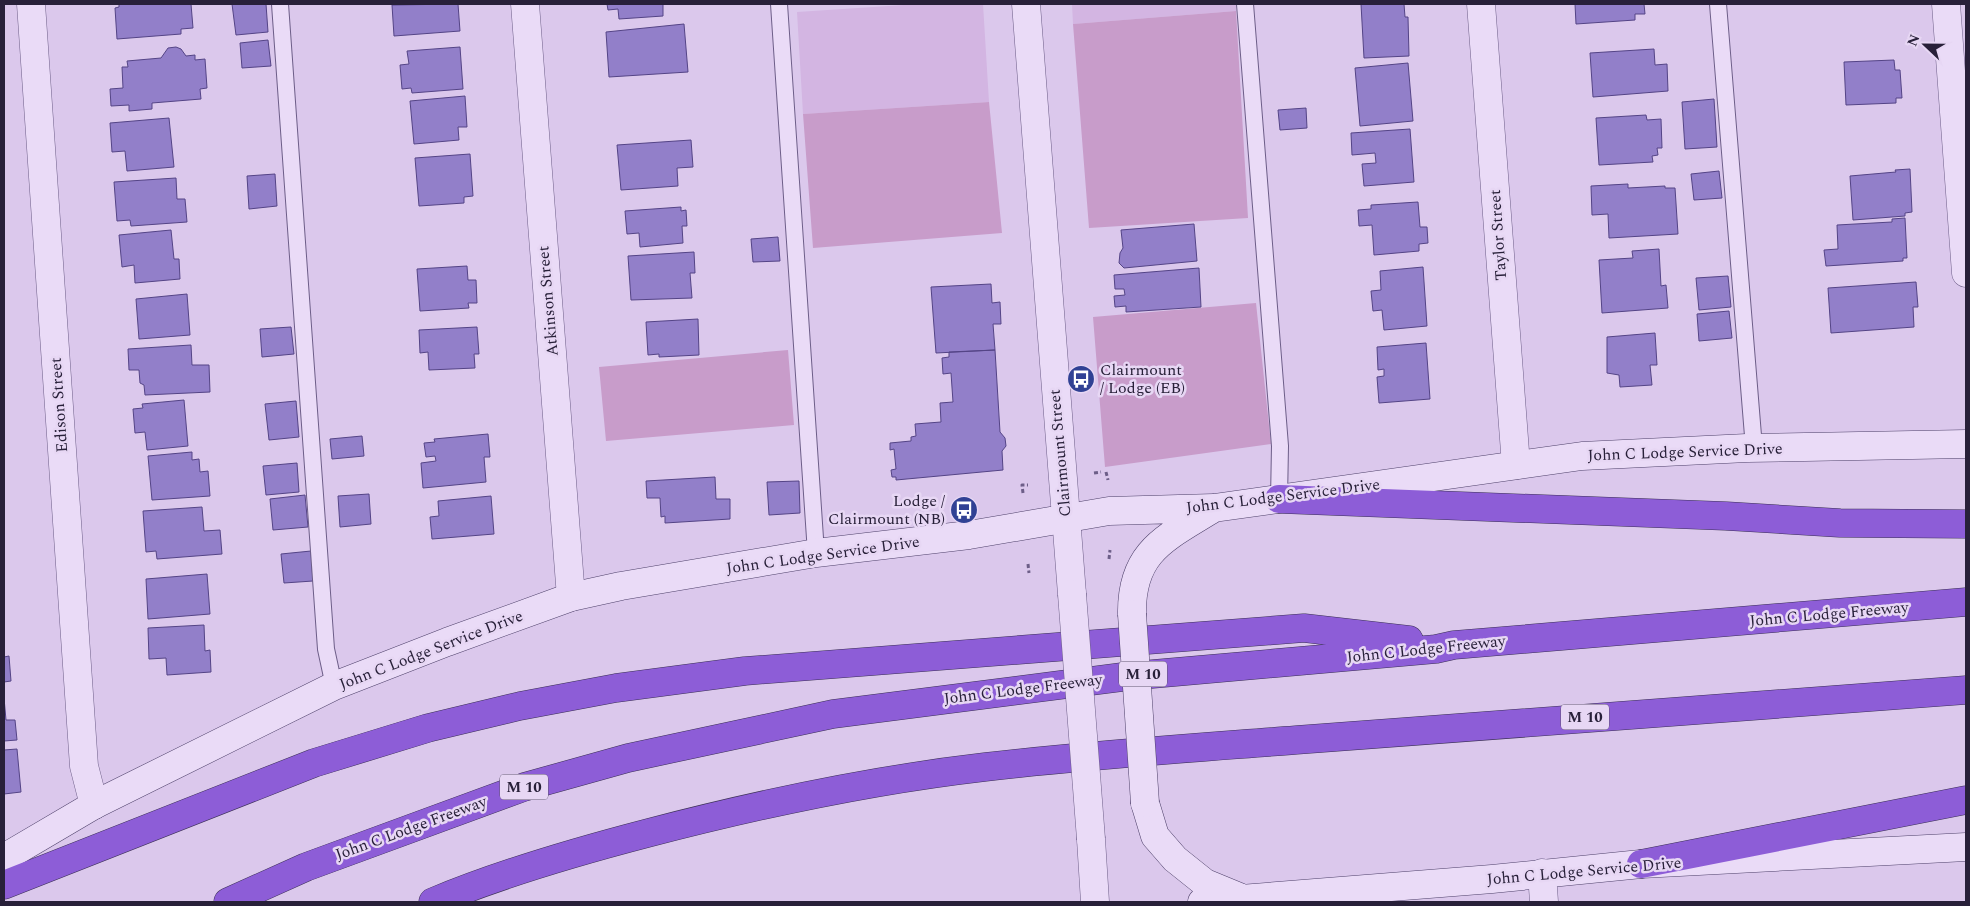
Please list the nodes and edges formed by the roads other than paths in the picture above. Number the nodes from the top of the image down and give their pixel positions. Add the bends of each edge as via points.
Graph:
1 (32, 4) edge
2 (280, 4) edge
3 (524, 4) edge
4 (779, 4) edge
5 (1026, 4) edge
6 (1245, 4) edge
7 (1481, 4) edge
8 (1718, 4) edge
9 (1946, 4) edge
10 (1966, 273) edge
11 (1966, 444) edge
12 (1754, 448) junction
13 (1516, 466) junction
14 (1279, 499) junction
15 (1214, 508) junction
16 (1066, 518) junction
17 (1966, 524) edge
18 (816, 554) junction
19 (572, 597) junction
20 (1966, 602) edge
21 (1454, 645) junction
22 (334, 686) junction
23 (1966, 690) edge
24 (1966, 800) edge
25 (94, 805) junction
26 (1966, 847) edge
27 (4, 858) edge
28 (1641, 864) junction
29 (1542, 873) junction
30 (4, 885) edge
31 (1245, 899) junction
32 (228, 902) edge
33 (433, 902) edge
34 (1095, 902) edge
35 (1202, 902) edge
36 (1544, 902) edge

1 - 25 main road, Edison Street via 84,766
2 - 22 lane via 326,649
3 - 19 main road, Atkinson Street
4 - 18 lane
5 - 16 main road, Clairmount Street
6 - 14 lane via 1280,446
7 - 13 main road, Taylor Street
8 - 12 lane
9 - 10 main road
11 - 12 main road, John C Lodge Service Drive
12 - 13 main road, John C Lodge Service Drive via 1582,456
13 - 14 main road, John C Lodge Service Drive
14 - 15 main road, John C Lodge Service Drive
14 - 17 highway via 1840,523
15 - 16 main road, John C Lodge Service Drive via 1109,511
15 - 31 main road, bridge via 1164,540 1141,565 1132,592 1145,802 1155,836 1175,859 1205,884
16 - 18 main road, John C Lodge Service Drive via 969,535
16 - 34 main road, Clairmount Street, bridge
18 - 19 main road, John C Lodge Service Drive
19 - 22 main road, John C Lodge Service Drive
20 - 21 highway, John C Lodge Freeway / M 10
21 - 30 highway via 1304,628 744,671 616,688 428,728 314,763
21 - 32 highway, John C Lodge Freeway / M 10 via 1130,676 833,714 628,758 524,786 306,867
22 - 25 main road, John C Lodge Service Drive
23 - 33 highway, M 10 via 1622,714 983,767 830,791 692,822 585,850
24 - 28 highway
25 - 27 main road, John C Lodge Service Drive
26 - 28 main road, John C Lodge Service Drive
28 - 29 main road, John C Lodge Service Drive
29 - 31 main road, John C Lodge Service Drive
29 - 36 main road
31 - 35 main road, John C Lodge Service Drive

